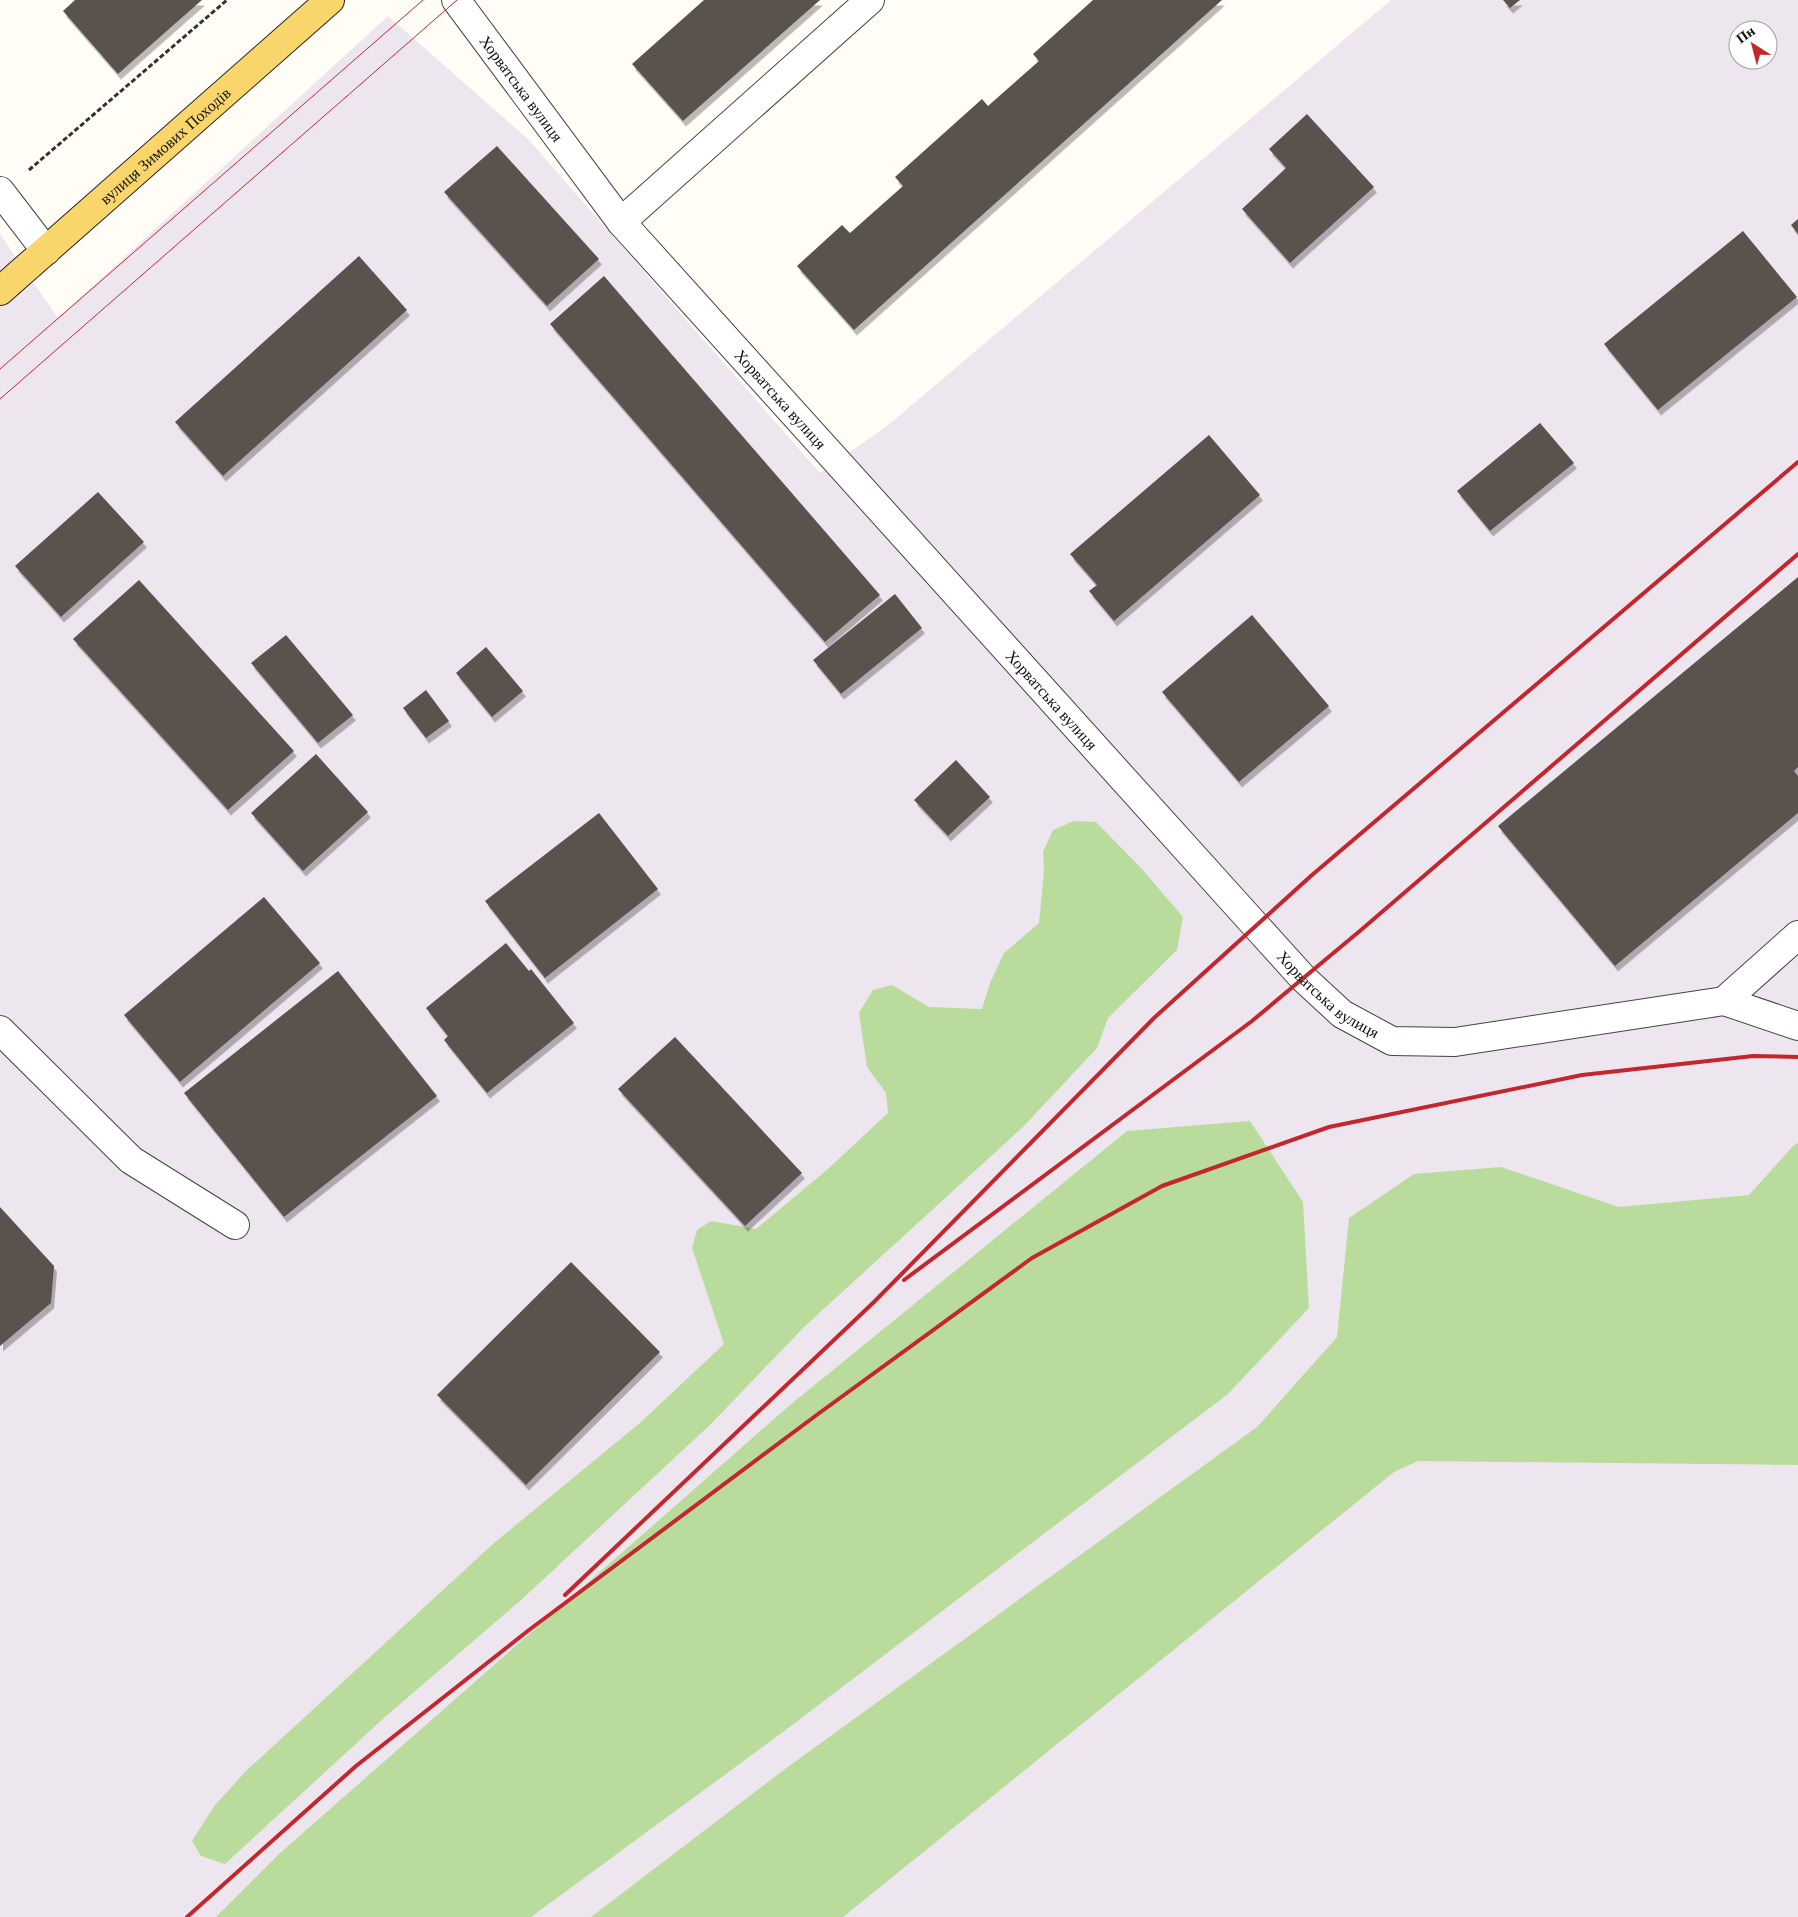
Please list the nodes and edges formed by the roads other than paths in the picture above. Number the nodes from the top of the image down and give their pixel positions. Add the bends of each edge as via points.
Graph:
1 (330, 0) edge
2 (456, 0) edge
3 (870, 0) edge
4 (1, 192) edge
5 (621, 222) junction
6 (46, 251) junction
7 (0, 291) edge
8 (1798, 935) edge
9 (1724, 1001) junction
10 (1798, 1026) edge
11 (0, 1030) edge
12 (236, 1225) dead end

1 - 6 main road, вулиця Зимових Походів
2 - 5 street, Хорватська вулиця
3 - 5 street
4 - 6 street
5 - 9 street, Хорватська вулиця via 1262,933 1342,1014 1392,1041 1455,1042
6 - 7 main road, вулиця Зимових Походів
8 - 9 street
9 - 10 street
11 - 12 street via 132,1160

